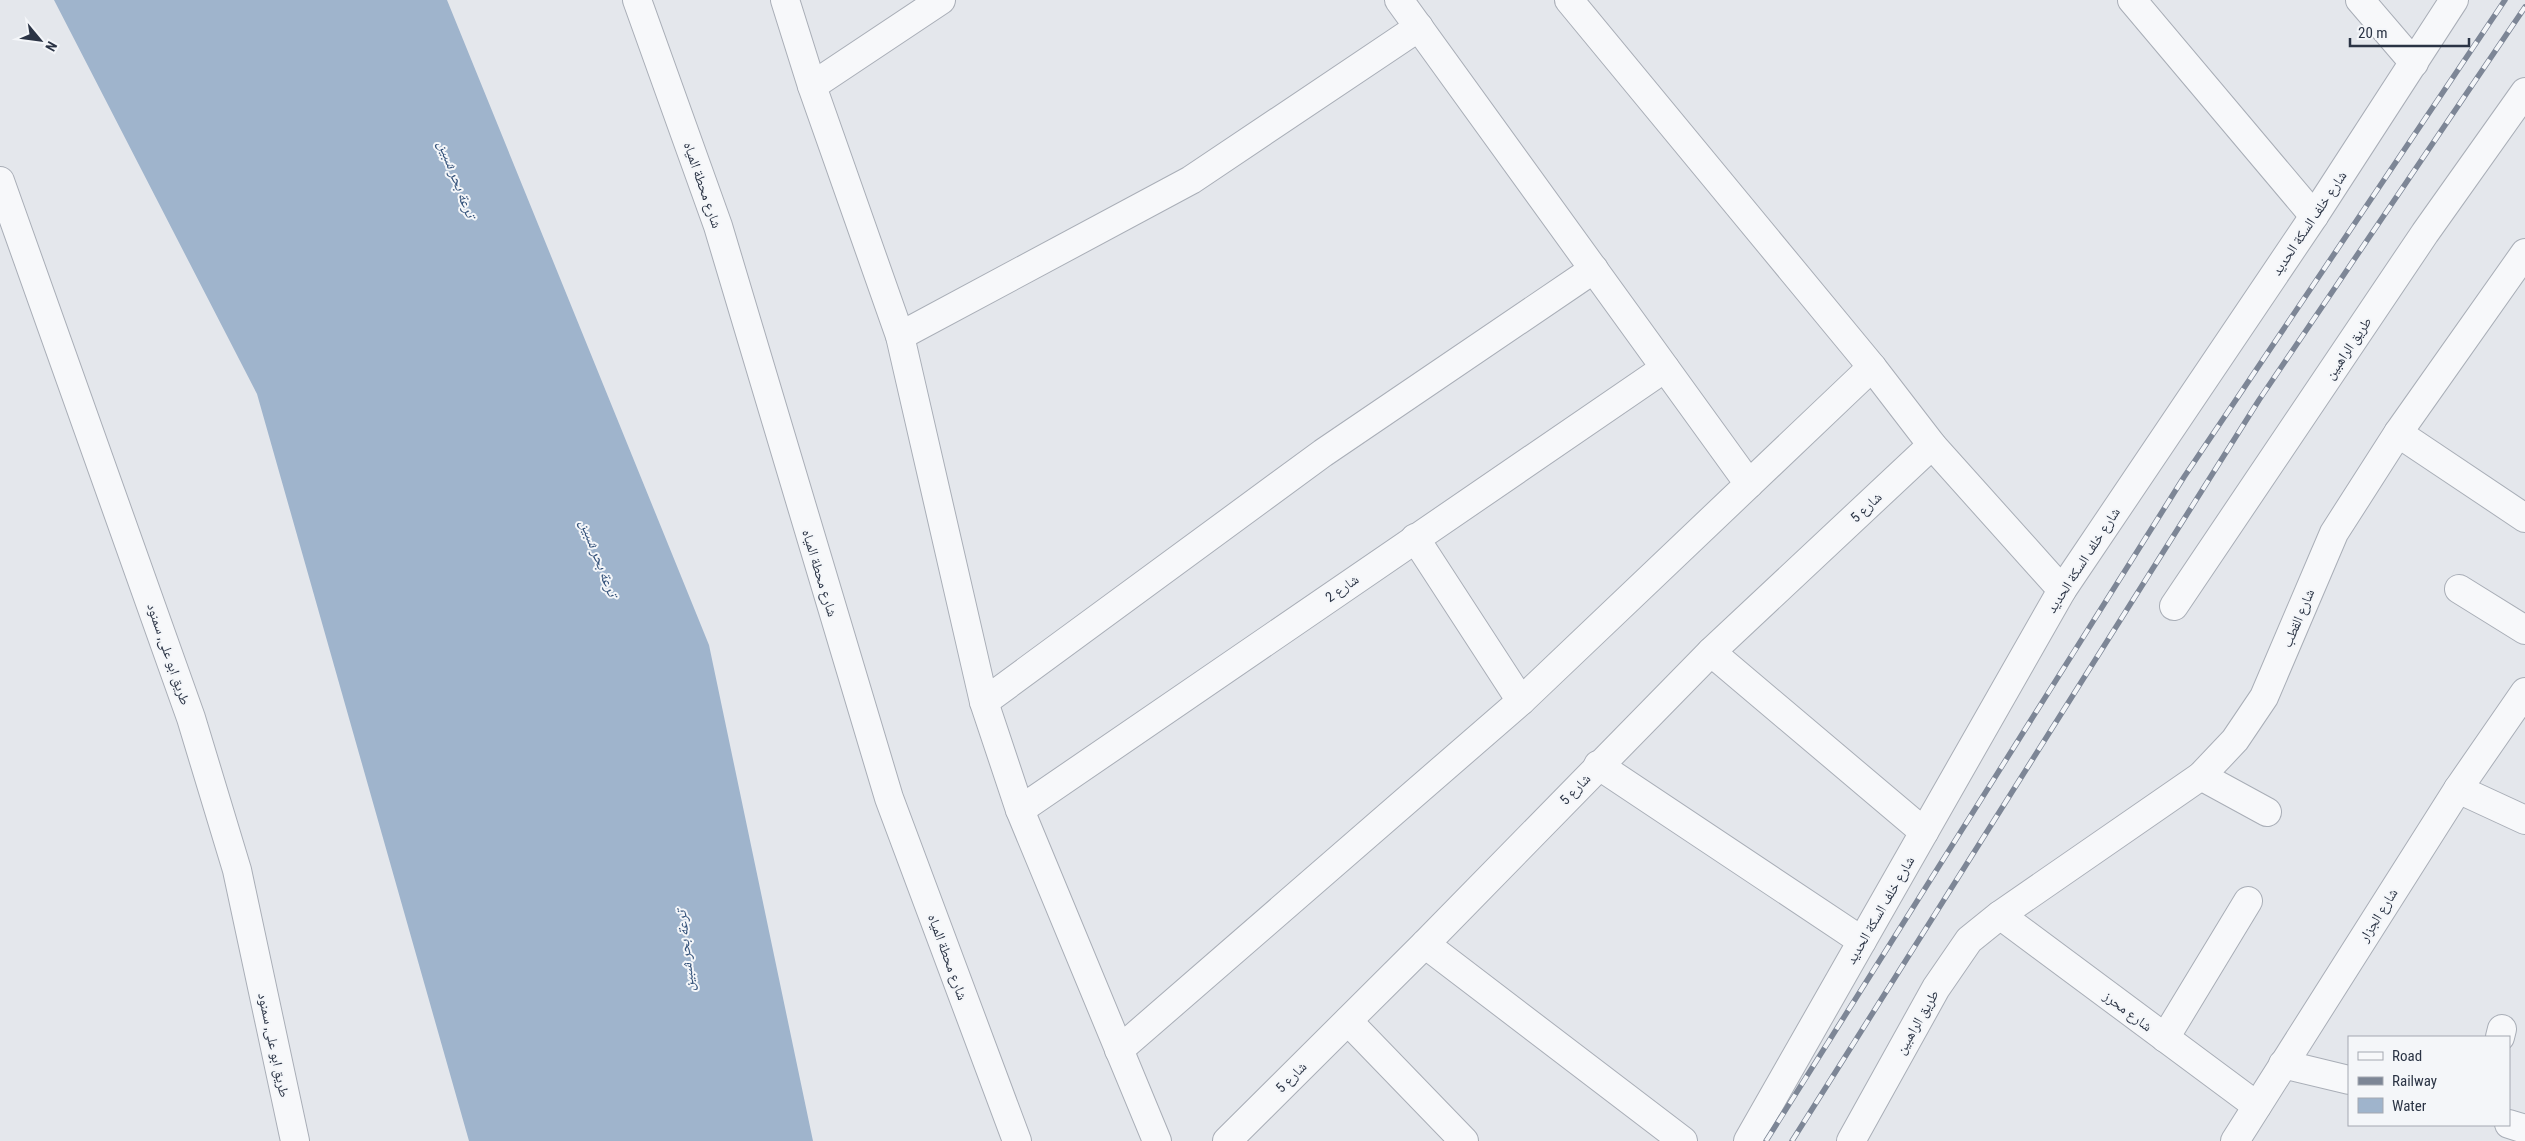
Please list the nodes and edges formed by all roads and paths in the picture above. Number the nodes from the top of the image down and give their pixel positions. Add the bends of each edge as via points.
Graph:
1 (637, 0) edge
2 (785, 0) edge
3 (941, 0) edge
4 (1399, 0) edge
5 (1569, 0) edge
6 (2132, 0) edge
7 (2360, 0) edge
8 (2454, 0) edge
9 (1419, 27) junction
10 (2414, 63) junction
11 (812, 86) junction
12 (2525, 92) edge
13 (0, 181) edge
14 (2314, 216) junction
15 (2524, 257) edge
16 (1594, 269) junction
17 (900, 336) junction
18 (1872, 367) junction
19 (1664, 368) junction
20 (2398, 433) junction
21 (1932, 445) junction
22 (1749, 484) junction
23 (2525, 518) edge
24 (1415, 538) junction
25 (2459, 588) dead end
26 (2062, 590) junction
27 (2174, 606) dead end
28 (2525, 630) edge
29 (1711, 652) junction
30 (2525, 692) edge
31 (1521, 701) junction
32 (984, 702) junction
33 (1598, 765) junction
34 (2201, 776) junction
35 (2458, 789) junction
36 (1020, 810) junction
37 (2267, 812) dead end
38 (2525, 820) edge
39 (1924, 832) junction
40 (2248, 901) dead end
41 (2000, 915) junction
42 (1862, 941) junction
43 (1425, 944) junction
44 (1348, 1021) junction
45 (2165, 1038) junction
46 (1119, 1050) junction
47 (2284, 1064) junction
48 (2348, 1080) edge
49 (2257, 1106) junction
50 (2510, 1124) edge
51 (2525, 1129) edge
52 (295, 1141) edge
53 (1017, 1141) edge
54 (1157, 1141) edge
55 (1227, 1141) edge
56 (1464, 1141) edge
57 (1683, 1141) edge
58 (1748, 1141) edge
59 (1851, 1141) edge
60 (2235, 1141) edge

1 - 53 street, شارع محطة المياه via 718,226 890,798
2 - 11 street
3 - 11 street
4 - 9 street
5 - 18 street
6 - 14 street
7 - 10 street
8 - 10 street, شارع خلف السكة الحديد
9 - 16 street
9 - 17 street via 1191,180
10 - 14 street, شارع خلف السكة الحديد
11 - 17 street
12 - 27 street, طريق الراهبين via 2425,233
13 - 52 street, طريق ابو على, سمنود via 197,737 238,870
14 - 26 street, شارع خلف السكة الحديد
15 - 20 street, شارع القطب
16 - 19 street
16 - 32 street via 1324,453
17 - 32 street
18 - 21 street
18 - 22 street
19 - 22 street
19 - 24 street, شارع 2
20 - 23 street
20 - 34 street, شارع القطب via 2334,533 2264,697 2235,740
21 - 26 street
21 - 29 street, شارع 5
22 - 31 street
24 - 31 street
24 - 36 street, شارع 2
25 - 28 street
26 - 39 street, شارع خلف السكة الحديد
29 - 33 street, شارع 5
29 - 39 street
30 - 35 street, شارع الجزار
31 - 46 street
32 - 36 street
33 - 42 street
33 - 43 street, شارع 5
34 - 37 street
34 - 41 street, شارع القطب
35 - 38 street
35 - 47 street, شارع الجزار
36 - 46 street
39 - 42 street, شارع خلف السكة الحديد
40 - 45 street
41 - 45 street, شارع محرز
41 - 59 street, طريق الراهبين via 1969,940 1936,988
42 - 58 street, شارع خلف السكة الحديد
43 - 44 street, شارع 5
43 - 57 street
44 - 55 street, شارع 5
44 - 56 street
45 - 49 street, شارع محرز
46 - 54 street
47 - 48 street
47 - 49 street, شارع الجزار
49 - 60 street, شارع الجزار
50 - 51 street

